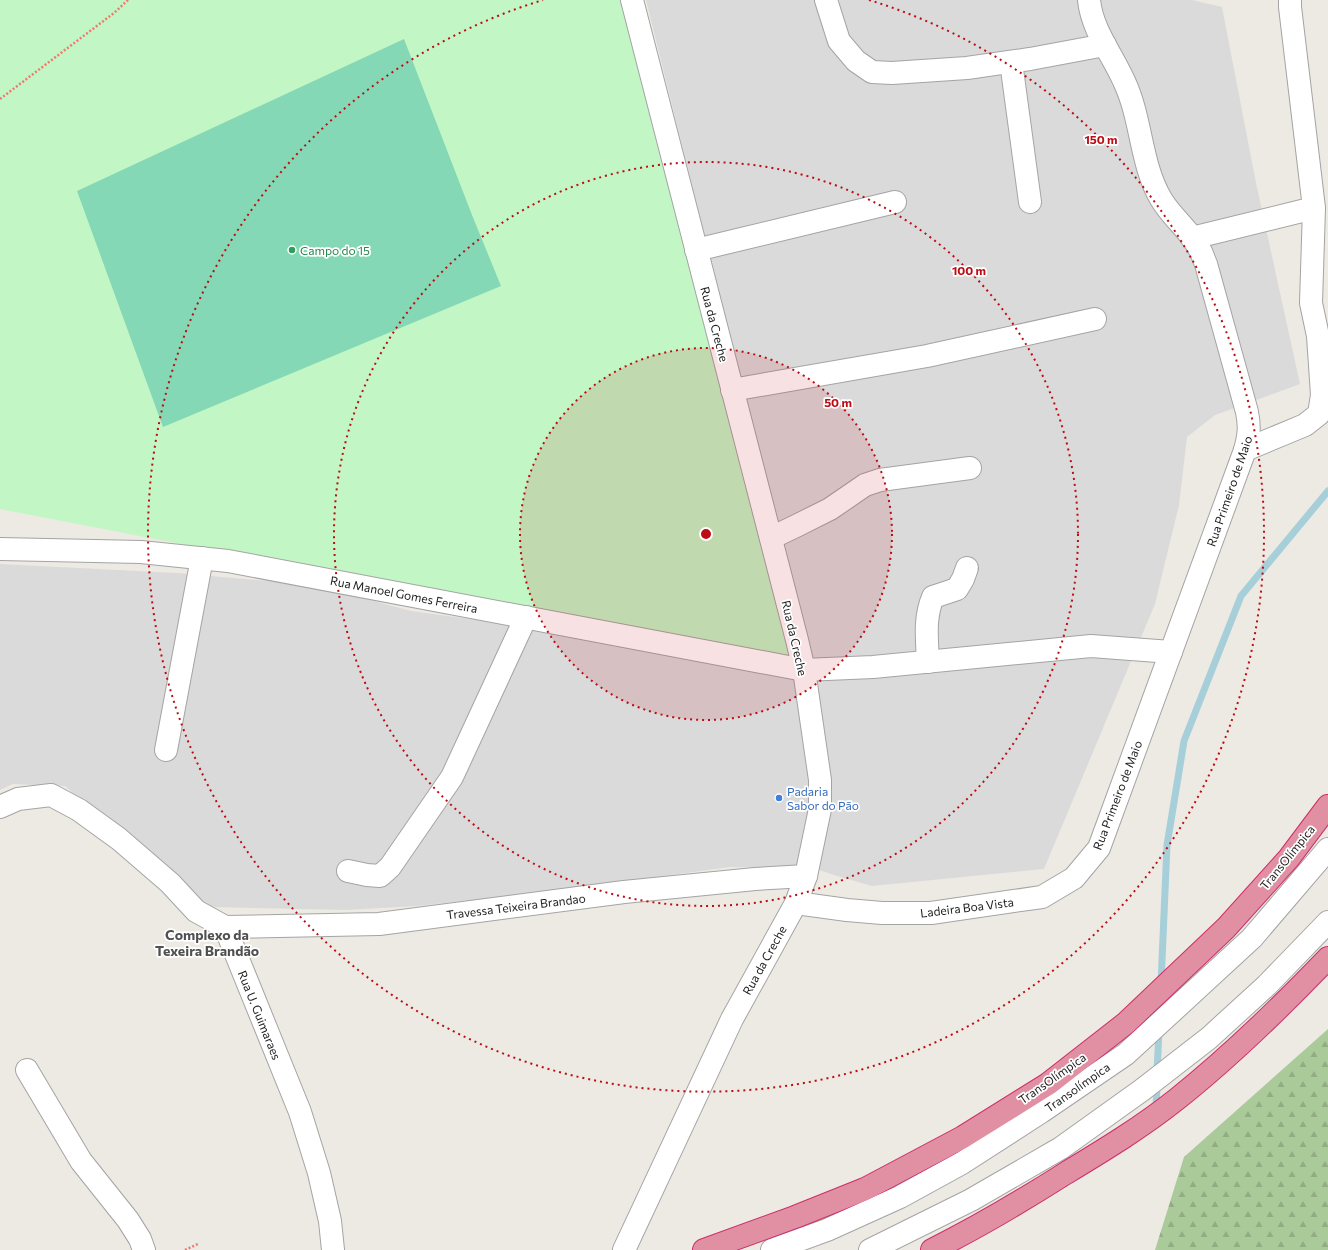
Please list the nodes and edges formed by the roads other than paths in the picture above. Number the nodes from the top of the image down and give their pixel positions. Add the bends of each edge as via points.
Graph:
1 (632, 0) edge
2 (826, 0) edge
3 (1089, 0) edge
4 (1290, 0) edge
5 (1105, 45) junction
6 (1011, 62) junction
7 (895, 202) dead end
8 (1030, 202) dead end
9 (1314, 208) junction
10 (1192, 238) junction
11 (696, 250) junction
12 (1095, 319) dead end
13 (732, 390) junction
14 (1245, 450) junction
15 (970, 468) dead end
16 (770, 538) junction
17 (0, 549) edge
18 (202, 558) junction
19 (967, 568) dead end
20 (526, 617) junction
21 (1171, 652) junction
22 (928, 662) junction
23 (804, 670) junction
24 (166, 750) dead end
25 (1328, 806) edge
26 (0, 807) edge
27 (1328, 849) edge
28 (348, 871) dead end
29 (806, 876) junction
30 (1042, 897) joint
31 (796, 903) junction
32 (1328, 922) edge
33 (224, 927) junction
34 (1328, 958) edge
35 (27, 1070) dead end
36 (144, 1250) edge
37 (333, 1250) edge
38 (624, 1250) edge
39 (704, 1250) edge
40 (772, 1250) edge
41 (870, 1250) edge
42 (932, 1250) edge

1 - 11 street, Rua da Creche
2 - 6 street via 840,41 856,61 872,72 967,68
3 - 5 street, Rua Primeiro de Maio via 1094,22
4 - 9 street
5 - 6 street
5 - 10 street, Rua Primeiro de Maio via 1133,102 1153,184 1162,201
6 - 8 street
7 - 11 street
9 - 10 street
9 - 14 street via 1311,303 1318,336 1322,395 1319,414 1305,426
10 - 14 street, Rua Primeiro de Maio via 1206,264 1247,412 1249,431
11 - 13 street, Rua da Creche
12 - 13 street via 927,356
13 - 16 street, Rua da Creche
14 - 21 street, Rua Primeiro de Maio
15 - 16 street via 880,480 865,485 830,509
16 - 23 street, Rua da Creche
17 - 18 street, Rua Manoel Gomes Ferreira via 141,552
18 - 20 street, Rua Manoel Gomes Ferreira
18 - 24 street
19 - 22 street via 957,588 933,597 928,607
20 - 23 street, Rua Manoel Gomes Ferreira
20 - 28 street via 452,777 390,867 380,876
21 - 22 street, Rua Manoel Gomes Ferreira via 1091,646
21 - 30 street, Rua Primeiro de Maio via 1099,848 1074,878
22 - 23 street, Rua Manoel Gomes Ferreira
23 - 29 street, Rua da Creche via 820,780 820,809
25 - 39 highway, TransOlímpica via 1289,858 1226,928 1126,1023 1048,1084 963,1137 866,1189
26 - 33 street via 18,799 51,795 79,810 118,839 170,884 196,911
27 - 40 street, Transolímpica via 1252,938 1126,1054 962,1163 900,1197 828,1230
29 - 31 street, Rua da Creche
29 - 33 street, Travessa Teixeira Brandao via 624,892 378,924
30 - 31 street, Ladeira Boa Vista via 931,913 882,913
31 - 38 street, Rua da Creche via 732,1018
32 - 41 street via 1267,985 1209,1038 1142,1090 1061,1148 971,1200
33 - 37 street, Rua U. Guimaraes via 300,1112 319,1173 330,1221
34 - 42 highway via 1220,1064 1176,1100 1115,1143 1002,1213
35 - 36 street via 81,1161 128,1220

